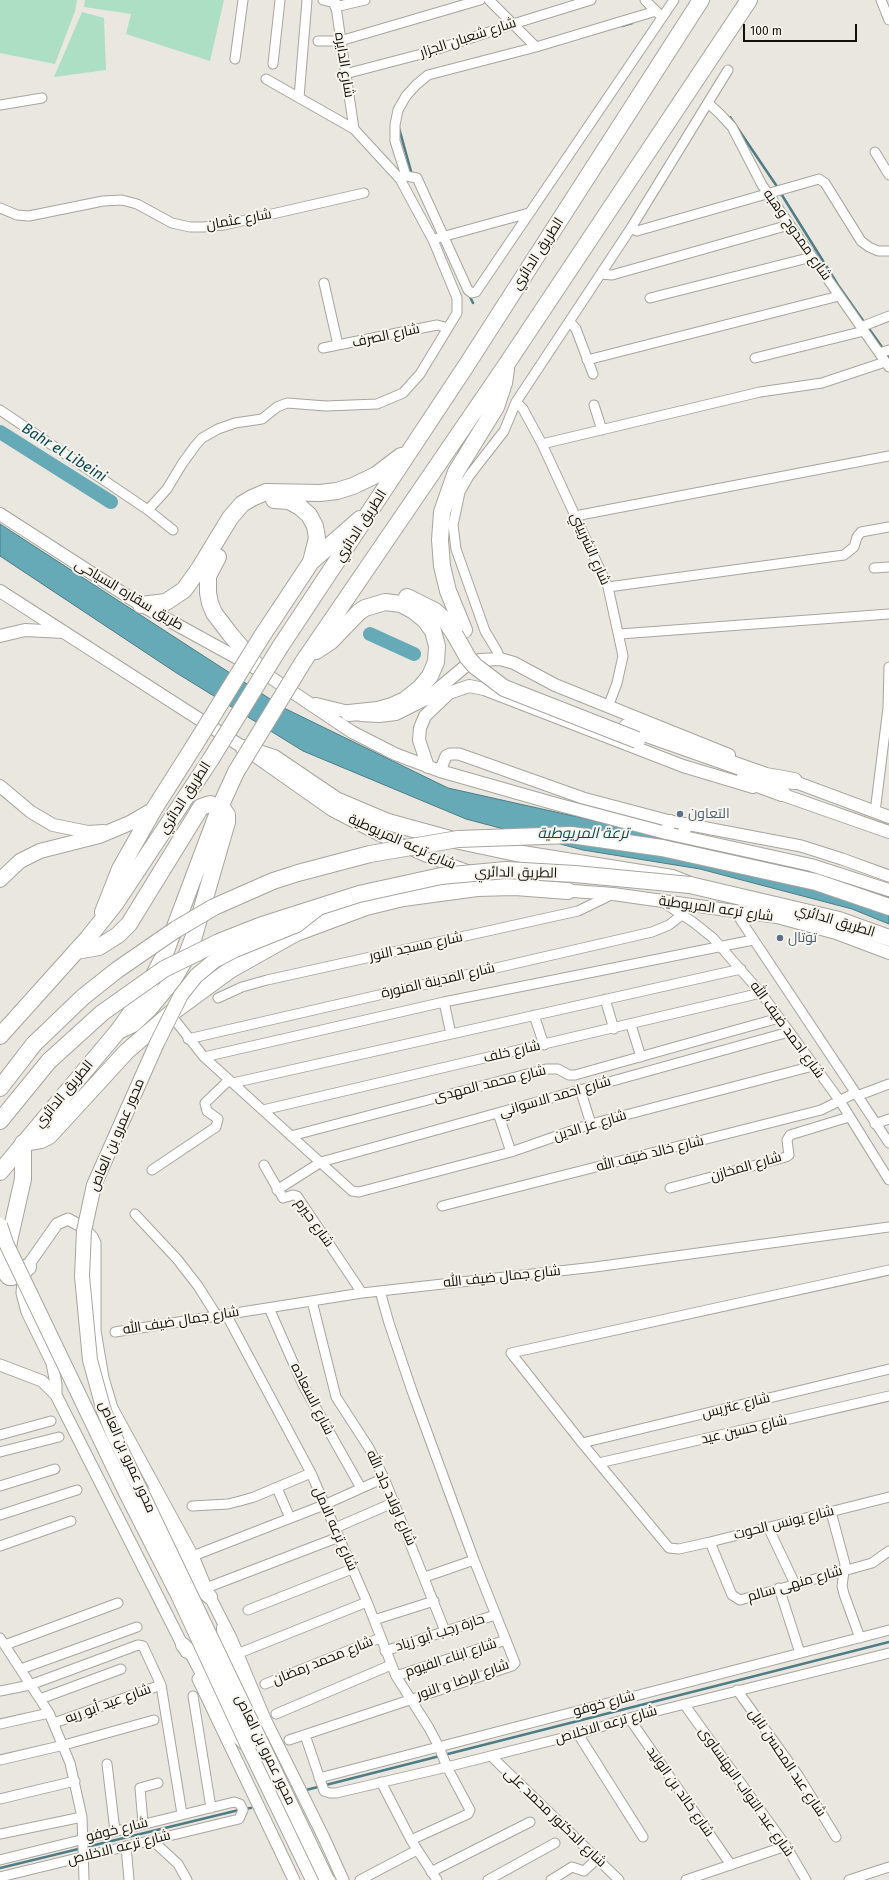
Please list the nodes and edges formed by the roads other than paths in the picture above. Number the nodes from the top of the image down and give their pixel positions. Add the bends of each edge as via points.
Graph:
1 (243, 0) edge
2 (280, 0) edge
3 (307, 0) edge
4 (323, 0) edge
5 (365, 0) edge
6 (480, 0) edge
7 (489, 0) edge
8 (591, 0) edge
9 (645, 0) edge
10 (674, 0) edge
11 (701, 0) edge
12 (749, 0) edge
13 (881, 0) edge
14 (335, 3) edge
15 (659, 14) junction
16 (889, 20) edge
17 (513, 24) junction
18 (340, 41) junction
19 (318, 42) dead end
20 (536, 47) junction
21 (235, 59) dead end
22 (273, 64) dead end
23 (728, 70) dead end
24 (345, 74) junction
25 (266, 79) dead end
26 (42, 98) dead end
27 (299, 98) junction
28 (708, 103) junction
29 (0, 105) edge
30 (354, 130) junction
31 (875, 152) dead end
32 (889, 175) edge
33 (403, 178) junction
34 (364, 193) dead end
35 (772, 194) junction
36 (0, 208) edge
37 (529, 213) junction
38 (789, 225) junction
39 (630, 228) junction
40 (443, 236) junction
41 (433, 240) junction
42 (889, 251) edge
43 (812, 257) junction
44 (601, 274) junction
45 (324, 283) dead end
46 (839, 296) junction
47 (650, 298) dead end
48 (889, 316) edge
49 (570, 322) junction
50 (865, 327) junction
51 (448, 328) junction
52 (338, 345) junction
53 (323, 348) dead end
54 (885, 351) edge
55 (755, 358) dead end
56 (587, 360) junction
57 (887, 364) edge
58 (506, 365) junction
59 (592, 374) dead end
60 (516, 402) junction
61 (594, 405) dead end
62 (0, 410) edge
63 (602, 430) junction
64 (417, 441) junction
65 (542, 444) junction
66 (889, 456) edge
67 (148, 510) junction
68 (370, 511) junction
69 (0, 514) edge
70 (575, 516) junction
71 (889, 527) edge
72 (173, 530) dead end
73 (311, 562) junction
74 (889, 567) edge
75 (874, 568) dead end
76 (608, 587) junction
77 (0, 590) edge
78 (141, 605) junction
79 (365, 608) junction
80 (889, 614) edge
81 (459, 632) junction
82 (65, 633) junction
83 (620, 634) junction
84 (0, 636) edge
85 (306, 659) junction
86 (500, 659) junction
87 (889, 668) edge
88 (261, 671) junction
89 (484, 689) junction
90 (306, 701) junction
91 (608, 707) junction
92 (888, 708) edge
93 (349, 713) junction
94 (244, 748) junction
95 (428, 767) junction
96 (440, 771) junction
97 (794, 781) junction
98 (0, 786) edge
99 (782, 793) junction
100 (220, 806) junction
101 (154, 809) junction
102 (875, 812) junction
103 (889, 817) edge
104 (670, 821) junction
105 (686, 824) junction
106 (120, 827) junction
107 (889, 832) edge
108 (666, 833) junction
109 (683, 836) junction
110 (889, 876) edge
111 (0, 880) edge
112 (690, 885) junction
113 (889, 890) edge
114 (568, 891) junction
115 (613, 894) junction
116 (662, 902) junction
117 (321, 905) junction
118 (889, 907) edge
119 (734, 910) junction
120 (683, 914) junction
121 (99, 925) junction
122 (889, 938) edge
123 (753, 940) junction
124 (722, 946) junction
125 (76, 952) junction
126 (889, 953) edge
127 (740, 969) junction
128 (761, 993) junction
129 (218, 998) dead end
130 (605, 999) junction
131 (444, 1002) junction
132 (170, 1014) junction
133 (534, 1015) junction
134 (779, 1018) junction
135 (631, 1025) junction
136 (614, 1028) junction
137 (789, 1032) junction
138 (451, 1034) junction
139 (0, 1036) edge
140 (188, 1039) junction
141 (544, 1045) junction
142 (204, 1057) junction
143 (641, 1057) junction
144 (813, 1066) junction
145 (231, 1082) junction
146 (889, 1084) edge
147 (0, 1088) edge
148 (580, 1089) junction
149 (856, 1094) junction
150 (840, 1101) junction
151 (263, 1110) junction
152 (498, 1113) junction
153 (849, 1117) junction
154 (889, 1119) edge
155 (0, 1121) edge
156 (591, 1124) junction
157 (875, 1124) junction
158 (291, 1136) junction
159 (23, 1143) junction
160 (889, 1143) edge
161 (511, 1152) junction
162 (321, 1162) junction
163 (264, 1165) dead end
164 (152, 1170) dead end
165 (0, 1172) edge
166 (889, 1180) edge
167 (670, 1188) dead end
168 (277, 1190) junction
169 (442, 1206) dead end
170 (135, 1214) dead end
171 (0, 1225) edge
172 (889, 1227) edge
173 (28, 1267) junction
174 (889, 1270) edge
175 (380, 1291) junction
176 (362, 1293) junction
177 (312, 1301) junction
178 (269, 1308) junction
179 (221, 1315) junction
180 (115, 1332) dead end
181 (0, 1364) edge
182 (889, 1369) edge
183 (56, 1395) junction
184 (889, 1396) edge
185 (51, 1421) dead end
186 (0, 1435) edge
187 (58, 1438) dead end
188 (582, 1443) junction
189 (0, 1452) edge
190 (599, 1463) junction
191 (55, 1469) dead end
192 (311, 1473) junction
193 (384, 1478) junction
194 (0, 1486) edge
195 (277, 1488) junction
196 (361, 1488) junction
197 (140, 1489) junction
198 (77, 1490) dead end
199 (889, 1497) edge
200 (394, 1502) junction
201 (324, 1505) junction
202 (192, 1506) dead end
203 (831, 1512) junction
204 (0, 1515) edge
205 (290, 1518) junction
206 (71, 1521) dead end
207 (768, 1527) junction
208 (334, 1528) junction
209 (339, 1537) junction
210 (710, 1542) junction
211 (0, 1546) edge
212 (889, 1551) edge
213 (194, 1556) junction
214 (474, 1560) junction
215 (352, 1569) junction
216 (845, 1570) junction
217 (425, 1578) junction
218 (795, 1584) junction
219 (780, 1588) junction
220 (208, 1592) junction
221 (434, 1601) junction
222 (367, 1602) junction
223 (118, 1603) dead end
224 (248, 1610) dead end
225 (495, 1615) junction
226 (374, 1620) junction
227 (137, 1627) dead end
228 (224, 1628) junction
229 (889, 1630) edge
230 (445, 1631) junction
231 (380, 1638) junction
232 (860, 1638) junction
233 (506, 1640) junction
234 (183, 1645) junction
235 (3, 1647) edge
236 (385, 1651) junction
237 (800, 1653) junction
238 (889, 1653) edge
239 (238, 1654) junction
240 (391, 1665) junction
241 (21, 1669) junction
242 (121, 1670) dead end
243 (396, 1676) junction
244 (30, 1684) junction
245 (265, 1684) dead end
246 (161, 1685) junction
247 (737, 1690) junction
248 (0, 1691) edge
249 (194, 1696) dead end
250 (410, 1698) junction
251 (40, 1699) junction
252 (684, 1704) junction
253 (49, 1713) junction
254 (276, 1714) dead end
255 (629, 1718) junction
256 (154, 1720) dead end
257 (54, 1723) junction
258 (0, 1724) edge
259 (578, 1734) junction
260 (305, 1735) junction
261 (289, 1740) dead end
262 (254, 1744) junction
263 (64, 1745) junction
264 (439, 1747) junction
265 (491, 1756) junction
266 (0, 1760) edge
267 (108, 1764) dead end
268 (446, 1767) junction
269 (319, 1778) junction
270 (75, 1781) junction
271 (381, 1782) junction
272 (158, 1783) dead end
273 (0, 1799) edge
274 (211, 1808) junction
275 (182, 1814) junction
276 (82, 1817) junction
277 (239, 1819) joint
278 (530, 1822) dead end
279 (143, 1823) junction
280 (115, 1831) junction
281 (0, 1834) edge
282 (643, 1837) dead end
283 (836, 1837) dead end
284 (82, 1839) junction
285 (152, 1840) junction
286 (411, 1840) junction
287 (556, 1843) dead end
288 (126, 1846) junction
289 (786, 1846) junction
290 (417, 1850) junction
291 (83, 1857) junction
292 (597, 1859) junction
293 (0, 1860) edge
294 (731, 1865) junction
295 (889, 1867) edge
296 (434, 1876) edge
297 (0, 1877) edge
298 (10, 1877) edge
299 (555, 1879) edge
300 (84, 1880) edge
301 (129, 1880) edge
302 (187, 1880) edge
303 (294, 1880) edge
304 (313, 1880) edge
305 (327, 1880) edge
306 (343, 1880) edge
307 (360, 1880) edge
308 (488, 1880) edge
309 (619, 1880) edge
310 (686, 1880) edge
311 (806, 1880) edge
312 (849, 1880) edge

1 - 21 street
2 - 22 street
3 - 27 street
4 - 14 street
5 - 14 street
6 - 18 street
7 - 17 street
8 - 17 street, شارع شعبان الجزار
9 - 15 street
10 - 15 street
11 - 64 highway, الطريق الدائري
12 - 58 highway, الطريق الدائري
13 - 16 street
14 - 18 street, شارع الدايره
15 - 20 street
15 - 37 street
17 - 20 street
17 - 24 street, شارع شعبان الجزار via 429,52
18 - 19 street
18 - 24 street, شارع الدايره
20 - 33 street via 428,75 416,84 398,110 395,125 395,141
23 - 28 street
24 - 30 street, شارع الدايره
25 - 27 street
26 - 29 street
27 - 30 street
28 - 35 street, شارع ممدوح وهبه via 732,127 750,164
28 - 39 street
30 - 33 street
31 - 32 street
33 - 40 street via 417,178
33 - 41 street
34 - 36 street, شارع عثمان via 224,225 203,227 172,223 137,204 122,200 103,201 29,216 17,215
35 - 38 street, شارع ممدوح وهبه
35 - 39 street via 640,230
35 - 42 street via 812,180 823,181 861,241 869,247
37 - 40 street
37 - 40 street via 474,293 468,290
38 - 43 street, شارع ممدوح وهبه
38 - 44 street via 612,275
39 - 44 street
40 - 41 street
41 - 51 street via 458,303 457,313
43 - 46 street, شارع ممدوح وهبه
43 - 47 street
44 - 49 street
45 - 52 street
46 - 50 street, شارع ممدوح وهبه
46 - 56 street
48 - 50 street
49 - 56 street via 576,329
49 - 60 street
50 - 54 street, شارع ممدوح وهبه
50 - 55 street
51 - 52 street, شارع الصرف via 437,325
51 - 67 street via 416,381 394,398 377,404 326,406 287,403 277,406 262,419 226,425 210,433 188,455 167,489
52 - 53 street, شارع الصرف
54 - 57 street, شارع ممدوح وهبه
56 - 59 street
57 - 63 street via 822,383 760,392
58 - 81 highway via 504,383 496,407 456,472 442,512 442,566
58 - 85 highway, الطريق الدائري
60 - 65 street, شارع الشربيني via 523,409
60 - 86 street via 504,431 464,483 453,525 456,549 485,631
61 - 63 street
62 - 67 street
63 - 65 street
64 - 68 highway, الطريق الدائري
64 - 78 highway via 389,466 354,486 320,493 266,492 252,498 242,504 230,518 184,590 166,602
65 - 70 street, شارع الشربيني
66 - 70 street
67 - 72 street
68 - 73 highway
68 - 121 highway, الطريق الدائري, bridge via 280,647 211,759
69 - 78 main road, طريق سقاره السياحى
70 - 76 street, شارع الشربيني
71 - 76 street via 861,532 854,546 844,555
73 - 88 highway via 317,538 315,526 309,515 289,501 276,499 264,501 244,516 212,567 207,585 214,613
73 - 101 highway, bridge
74 - 75 street
76 - 83 street, شارع الشربيني
77 - 82 main road
78 - 88 main road, طريق سقاره السياحى
79 - 81 highway via 386,596 406,597 429,607
79 - 85 highway via 331,641
79 - 93 highway via 393,602 414,611 433,631 438,646 437,654 430,676 409,697 378,710
80 - 83 street
81 - 97 highway via 485,662 505,678 627,727 766,776
81 - 99 highway, bridge via 465,654 475,666 504,688
82 - 84 main road via 25,630
82 - 94 main road, شارع ترعه المريوطية
83 - 91 street, شارع الشربيني via 623,656 621,669
85 - 100 highway, الطريق الدائري, bridge via 236,772
86 - 89 main road via 486,668 483,676
86 - 91 main road via 514,663 556,685
86 - 93 main road via 487,659 468,664 436,692 404,711 379,716
87 - 92 street
88 - 90 main road
89 - 95 main road via 470,686 455,689 429,710 419,734 420,746
89 - 99 main road via 700,772
90 - 93 main road
90 - 95 main road via 366,740
91 - 97 main road
92 - 102 street
94 - 112 highway via 274,758 325,793 370,816 450,839 516,853 658,875 682,880
94 - 114 main road, شارع ترعه المريوطية via 316,800 405,847 484,876
95 - 96 main road
96 - 104 street via 446,756 459,754 583,798
96 - 108 main road
97 - 102 main road
98 - 106 main road via 31,812 54,825 88,832
99 - 107 main road
100 - 125 highway via 207,804 201,807 124,930 99,947
100 - 159 highway, الطريق الدائري via 164,956 143,996 118,1031
101 - 106 main road
101 - 121 highway via 116,876
102 - 103 main road
104 - 105 street
104 - 108 main road
105 - 109 main road
105 - 110 street via 800,846 842,858
106 - 111 main road via 98,836 40,851 20,862
108 - 109 main road
109 - 113 main road via 811,864
112 - 117 highway, الطريق الدائري, bridge via 575,874 494,871 419,880
112 - 122 highway, الطريق الدائري via 839,920
114 - 115 main road, شارع ترعه المريوطية
114 - 132 highway via 515,887 477,888 440,891 366,907 296,933 262,950
115 - 116 main road, شارع ترعه المريوطية
115 - 129 street, شارع مسجد النور via 578,911 267,980 242,987
116 - 119 main road, شارع ترعه المريوطية
116 - 120 street, شارع احمد ضيف الله
117 - 155 highway, الطريق الدائري, bridge via 226,940 164,970 102,1013 49,1061
117 - 197 main road, محور عمرو بن العاص, bridge via 297,925 224,955 205,968 188,985 175,1005 157,1043 94,1185 86,1213 83,1248 87,1343 104,1411
118 - 147 highway, bridge via 816,882 776,872 662,848 594,837 490,837 401,848 329,864 272,881 214,907 175,930 83,997 34,1044
119 - 123 street, شارع احمد ضيف الله
119 - 126 main road, شارع ترعه المريوطية via 800,923 836,933
120 - 124 street, شارع احمد ضيف الله
120 - 140 street, شارع المدينة المنورة via 669,925 652,932
121 - 125 highway, الطريق الدائري
123 - 124 street
123 - 149 street, شارع احمد ضيف الله
124 - 127 street, شارع احمد ضيف الله
124 - 131 street
125 - 139 highway, الطريق الدائري
127 - 128 street, شارع احمد ضيف الله
127 - 130 street
128 - 134 street, شارع احمد ضيف الله
128 - 135 street, شارع خلف
130 - 133 street
130 - 136 street
131 - 138 street
131 - 142 street
132 - 140 street
132 - 159 highway via 127,1051 49,1136
133 - 138 street
133 - 141 street
134 - 137 street, شارع احمد ضيف الله
134 - 143 street, شارع محمد المهدى
135 - 136 street, شارع خلف
135 - 143 street
136 - 141 street, شارع خلف
137 - 144 street, شارع احمد ضيف الله
137 - 148 street, شارع احمد الاسواني
138 - 145 street
140 - 142 street
141 - 151 street, شارع خلف
142 - 145 street
143 - 158 street, شارع محمد المهدى via 575,1076 558,1069 546,1070
144 - 150 street, شارع احمد ضيف الله
144 - 156 street, شارع عز الدين
145 - 151 street
145 - 164 street via 206,1103 208,1111 218,1121 216,1127
146 - 149 street, شارع خالد ضيف الله
148 - 152 street, شارع احمد الاسواني
148 - 156 street
149 - 150 street, شارع خالد ضيف الله
149 - 157 street, شارع احمد ضيف الله
150 - 153 street, شارع احمد ضيف الله
150 - 169 street, شارع خالد ضيف الله via 821,1110
151 - 158 street
152 - 161 street
152 - 162 street, شارع احمد الاسواني
153 - 166 street, شارع احمد ضيف الله
153 - 167 street, شارع المخازن via 790,1135 789,1155 786,1157
154 - 157 street
156 - 161 street, شارع عز الدين
157 - 160 street, شارع احمد ضيف الله
158 - 162 street
159 - 165 highway, الطريق الدائري
159 - 173 highway via 23,1179 5,1272 12,1277
161 - 162 street, شارع عز الدين via 368,1191 352,1190
162 - 168 street, شارع احمد الاسواني
163 - 168 street, شارع حيرم
168 - 176 street, شارع حيرم via 284,1199 296,1196
170 - 179 street, شارع ترعه الامل via 161,1240
171 - 262 main road, محور عمرو بن العاص, bridge via 6,1243 126,1493
172 - 175 street, شارع جمال ضيف الله via 595,1267
173 - 183 street via 23,1280 23,1300 52,1363
173 - 213 street via 62,1220 71,1219 92,1237 96,1250 95,1330 107,1395 120,1427
174 - 188 street via 511,1353
175 - 176 street, شارع جمال ضيف الله
175 - 214 street via 400,1359
176 - 177 street, شارع جمال ضيف الله
177 - 178 street, شارع جمال ضيف الله
177 - 193 street, شارع اولاد جاد الله via 336,1397 369,1448
178 - 179 street, شارع جمال ضيف الله
178 - 196 street, شارع السعاده via 303,1385
179 - 180 street, شارع جمال ضيف الله
179 - 192 street, شارع ترعه الامل
181 - 183 street via 42,1381
182 - 188 street, شارع عتريس
183 - 234 street
184 - 190 street, شارع حسين عيد
185 - 186 street
187 - 189 street
188 - 190 street
190 - 210 street, شارع يونس الحوت via 670,1548 679,1549
191 - 194 street
192 - 195 street
192 - 201 street, شارع ترعه الامل
193 - 196 street
193 - 200 street, شارع اولاد جاد الله
195 - 202 street via 254,1498 228,1504
195 - 205 street
196 - 201 street
197 - 220 main road via 157,1507 198,1586
197 - 262 main road, محور عمرو بن العاص, bridge
198 - 204 street
199 - 203 street, شارع يونس الحوت
200 - 208 street
200 - 217 street, شارع اولاد جاد الله
201 - 205 street
201 - 208 street, شارع ترعه الامل
203 - 207 street, شارع يونس الحوت
203 - 216 street
205 - 213 street
206 - 211 street
207 - 210 street, شارع يونس الحوت
207 - 218 street
208 - 209 street, شارع ترعه الامل
209 - 215 street, شارع ترعه الامل
209 - 220 street
210 - 219 street, شارع منهى سالم via 735,1598 745,1599
212 - 216 street, شارع منهى سالم via 872,1563
213 - 220 street
214 - 217 street
214 - 225 street
215 - 222 street, شارع ترعه الامل
215 - 224 street
216 - 218 street, شارع منهى سالم
216 - 232 street via 842,1586
217 - 221 street, شارع اولاد جاد الله
218 - 219 street, شارع منهى سالم
219 - 237 street
220 - 228 street
221 - 226 street
221 - 230 street, شارع اولاد جاد الله
222 - 226 street, شارع ترعه الامل
222 - 239 street
223 - 235 street
225 - 230 street, حارة رجب أبو زياد
225 - 233 street
226 - 231 street, شارع ترعه الامل
227 - 241 street
228 - 239 street
228 - 262 main road via 225,1640 261,1728
229 - 232 street, شارع خوفو
230 - 236 street, حارة رجب أبو زياد
231 - 236 street, شارع ترعه الامل
231 - 245 street, شارع محمد رمضان
232 - 237 street, شارع خوفو
233 - 243 street, شارع ابناء الفيوم
233 - 250 street, شارع الرضا و النور via 515,1660 512,1666
234 - 262 main road via 193,1655 238,1736
234 - 303 street
235 - 241 street
236 - 240 street, شارع ترعه الامل
237 - 264 street, شارع خوفو
238 - 247 street, شارع ترعه الاخلاص
239 - 306 street via 265,1719
240 - 243 street, شارع ترعه الامل
240 - 254 street
241 - 244 street
242 - 251 street
243 - 250 street, شارع ترعه الامل
244 - 246 street via 138,1645 144,1648
244 - 248 street
244 - 251 street
246 - 257 street, شارع عيد أبو ريه
246 - 275 street
247 - 252 street, شارع ترعه الاخلاص
247 - 283 street, شارع عبد المحسن نايل via 798,1775
249 - 274 street
250 - 260 street, شارع الرضا و النور
250 - 264 street, شارع ترعه الامل
251 - 253 street
252 - 255 street, شارع ترعه الاخلاص
252 - 289 street, شارع عبد التواب البهنساوى
253 - 257 street
253 - 258 street
255 - 259 street, شارع ترعه الاخلاص
255 - 294 street, شارع خالد بن الوليد
256 - 263 street
257 - 263 street
259 - 265 street, شارع ترعه الاخلاص
259 - 282 street
260 - 261 street, شارع الرضا و النور
260 - 269 street
262 - 304 main road, محور عمرو بن العاص
262 - 305 main road, محور عمرو بن العاص, bridge
263 - 266 street
263 - 270 street
264 - 268 street, شارع ترعه الامل
264 - 269 street, شارع خوفو
265 - 268 street, شارع ترعه الاخلاص
265 - 292 street, شارع الدكتور محمد على
267 - 280 street
268 - 271 street, شارع ترعه الاخلاص
268 - 286 street, شارع ترعه الامل via 470,1812
269 - 271 street, شارع ترعه الاخلاص via 324,1791 330,1793
270 - 273 street
270 - 276 street
271 - 286 street
272 - 279 street via 140,1788
274 - 275 street, شارع خوفو
274 - 277 street, شارع خوفو via 234,1802 240,1804 243,1810
275 - 279 street, شارع خوفو
276 - 281 street
276 - 284 street
277 - 285 street, شارع ترعه الاخلاص
278 - 296 street
279 - 280 street, شارع خوفو
280 - 284 street, شارع خوفو
284 - 291 street
284 - 293 street, شارع خوفو
285 - 288 street, شارع ترعه الاخلاص
285 - 302 street via 178,1864
286 - 290 street
287 - 308 street
288 - 291 street, شارع ترعه الاخلاص
288 - 301 street
289 - 294 street
289 - 311 street, شارع عبد التواب البهنساوى
290 - 296 street
290 - 307 street
291 - 298 street, شارع ترعه الاخلاص
291 - 300 street
292 - 299 street via 584,1871 572,1867
292 - 309 street, شارع الدكتور محمد على
294 - 310 street
295 - 312 street
297 - 298 street, شارع ترعه الاخلاص

